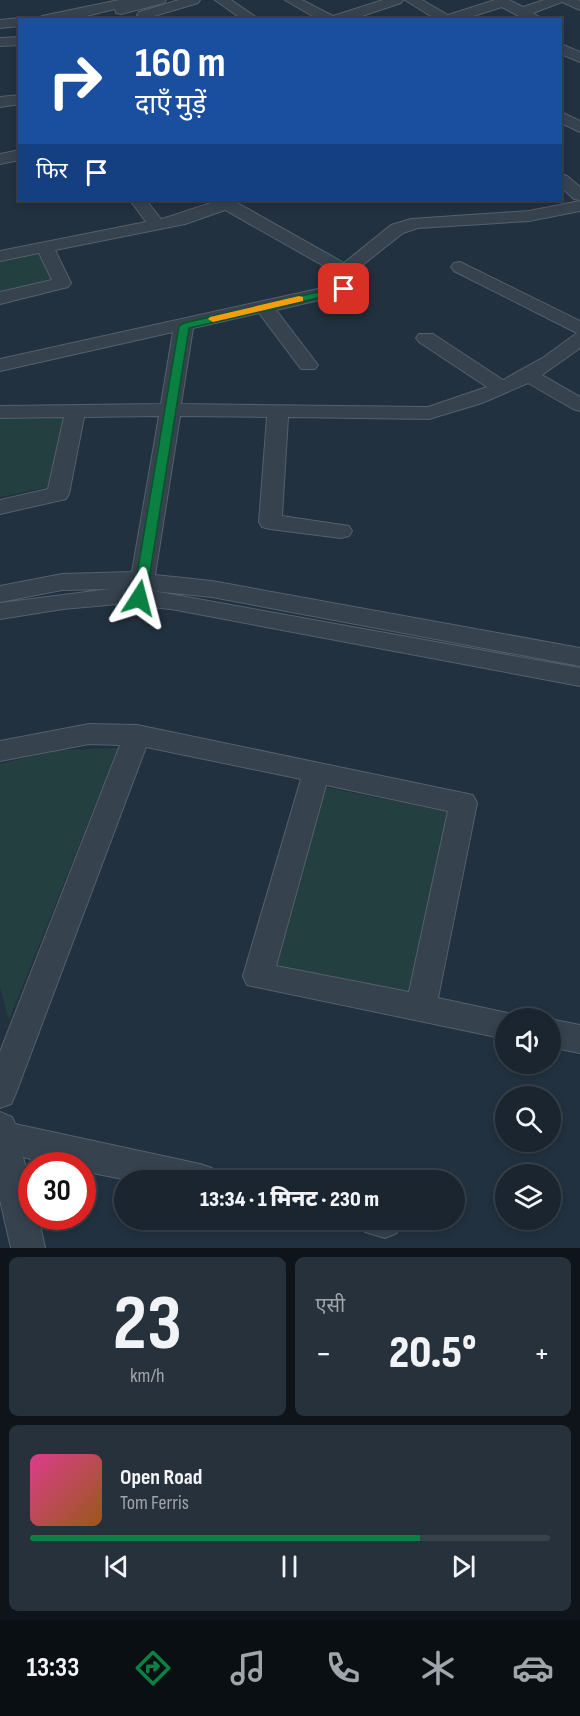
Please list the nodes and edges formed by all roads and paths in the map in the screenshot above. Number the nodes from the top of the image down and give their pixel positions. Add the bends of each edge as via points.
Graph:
1 (135, 0) edge
2 (159, 0) edge
3 (193, 0) edge
4 (222, 0) edge
5 (292, 0) edge
6 (412, 0) edge
7 (557, 0) edge
8 (567, 0) edge
9 (390, 1) edge
10 (580, 6) edge
11 (522, 12) junction
12 (54, 18) edge
13 (92, 18) edge
14 (136, 18) edge
15 (250, 18) edge
16 (335, 18) edge
17 (340, 18) edge
18 (444, 18) edge
19 (449, 18) edge
20 (533, 18) edge
21 (18, 22) edge
22 (0, 24) edge
23 (18, 29) edge
24 (0, 31) edge
25 (18, 41) edge
26 (0, 42) edge
27 (0, 48) edge
28 (18, 48) edge
29 (562, 48) edge
30 (579, 57) edge
31 (562, 61) edge
32 (18, 99) edge
33 (0, 102) edge
34 (562, 118) edge
35 (580, 127) edge
36 (18, 155) edge
37 (0, 159) edge
38 (562, 180) edge
39 (139, 201) edge
40 (579, 204) edge
41 (157, 225) junction
42 (45, 247) junction
43 (0, 256) edge
44 (460, 267) dead end
45 (349, 273) junction
46 (0, 298) edge
47 (264, 307) junction
48 (184, 326) junction
49 (580, 328) edge
50 (426, 338) dead end
51 (580, 338) edge
52 (0, 365) edge
53 (308, 365) dead end
54 (526, 374) junction
55 (500, 387) junction
56 (580, 405) edge
57 (170, 410) junction
58 (0, 412) edge
59 (75, 412) junction
60 (278, 413) junction
61 (0, 507) edge
62 (341, 531) dead end
63 (141, 590) junction
64 (0, 594) edge
65 (0, 612) edge
66 (580, 657) edge
67 (580, 677) edge
68 (137, 735) junction
69 (0, 751) edge
70 (316, 772) junction
71 (421, 1008) junction
72 (495, 1023) edge
73 (561, 1036) edge
74 (580, 1039) edge
75 (0, 1093) edge
76 (1, 1132) edge
77 (159, 1170) edge
78 (28, 1248) edge

1 - 12 street
2 - 13 street
3 - 14 street
4 - 15 street
5 - 16 street
6 - 18 street
7 - 11 street
8 - 10 street
9 - 17 street
11 - 19 street via 503,2
11 - 20 street
21 - 22 street
23 - 24 street
25 - 26 street
27 - 28 street
29 - 30 street
30 - 31 street
32 - 33 street
34 - 35 street
36 - 37 street
38 - 40 street
39 - 41 street
40 - 45 street via 529,216 417,223 397,229 352,265
41 - 42 street
41 - 45 street via 226,204
42 - 43 street
42 - 46 street via 62,283
44 - 49 street
45 - 47 street via 344,289
47 - 48 street
47 - 53 street
48 - 52 street
48 - 57 street
50 - 55 street
51 - 54 street via 546,365
54 - 55 street
54 - 56 street
55 - 60 street via 470,402 429,413
57 - 59 street
57 - 60 street
57 - 63 street
58 - 59 street
59 - 61 street via 58,494
60 - 62 street via 270,522
63 - 64 street via 62,582
63 - 65 street
63 - 66 street via 212,589
63 - 67 street via 171,601
68 - 69 street via 89,734
68 - 70 street
68 - 75 street
70 - 71 street via 463,803
70 - 71 street via 258,976
71 - 72 street
73 - 74 street
76 - 77 street
76 - 78 street

